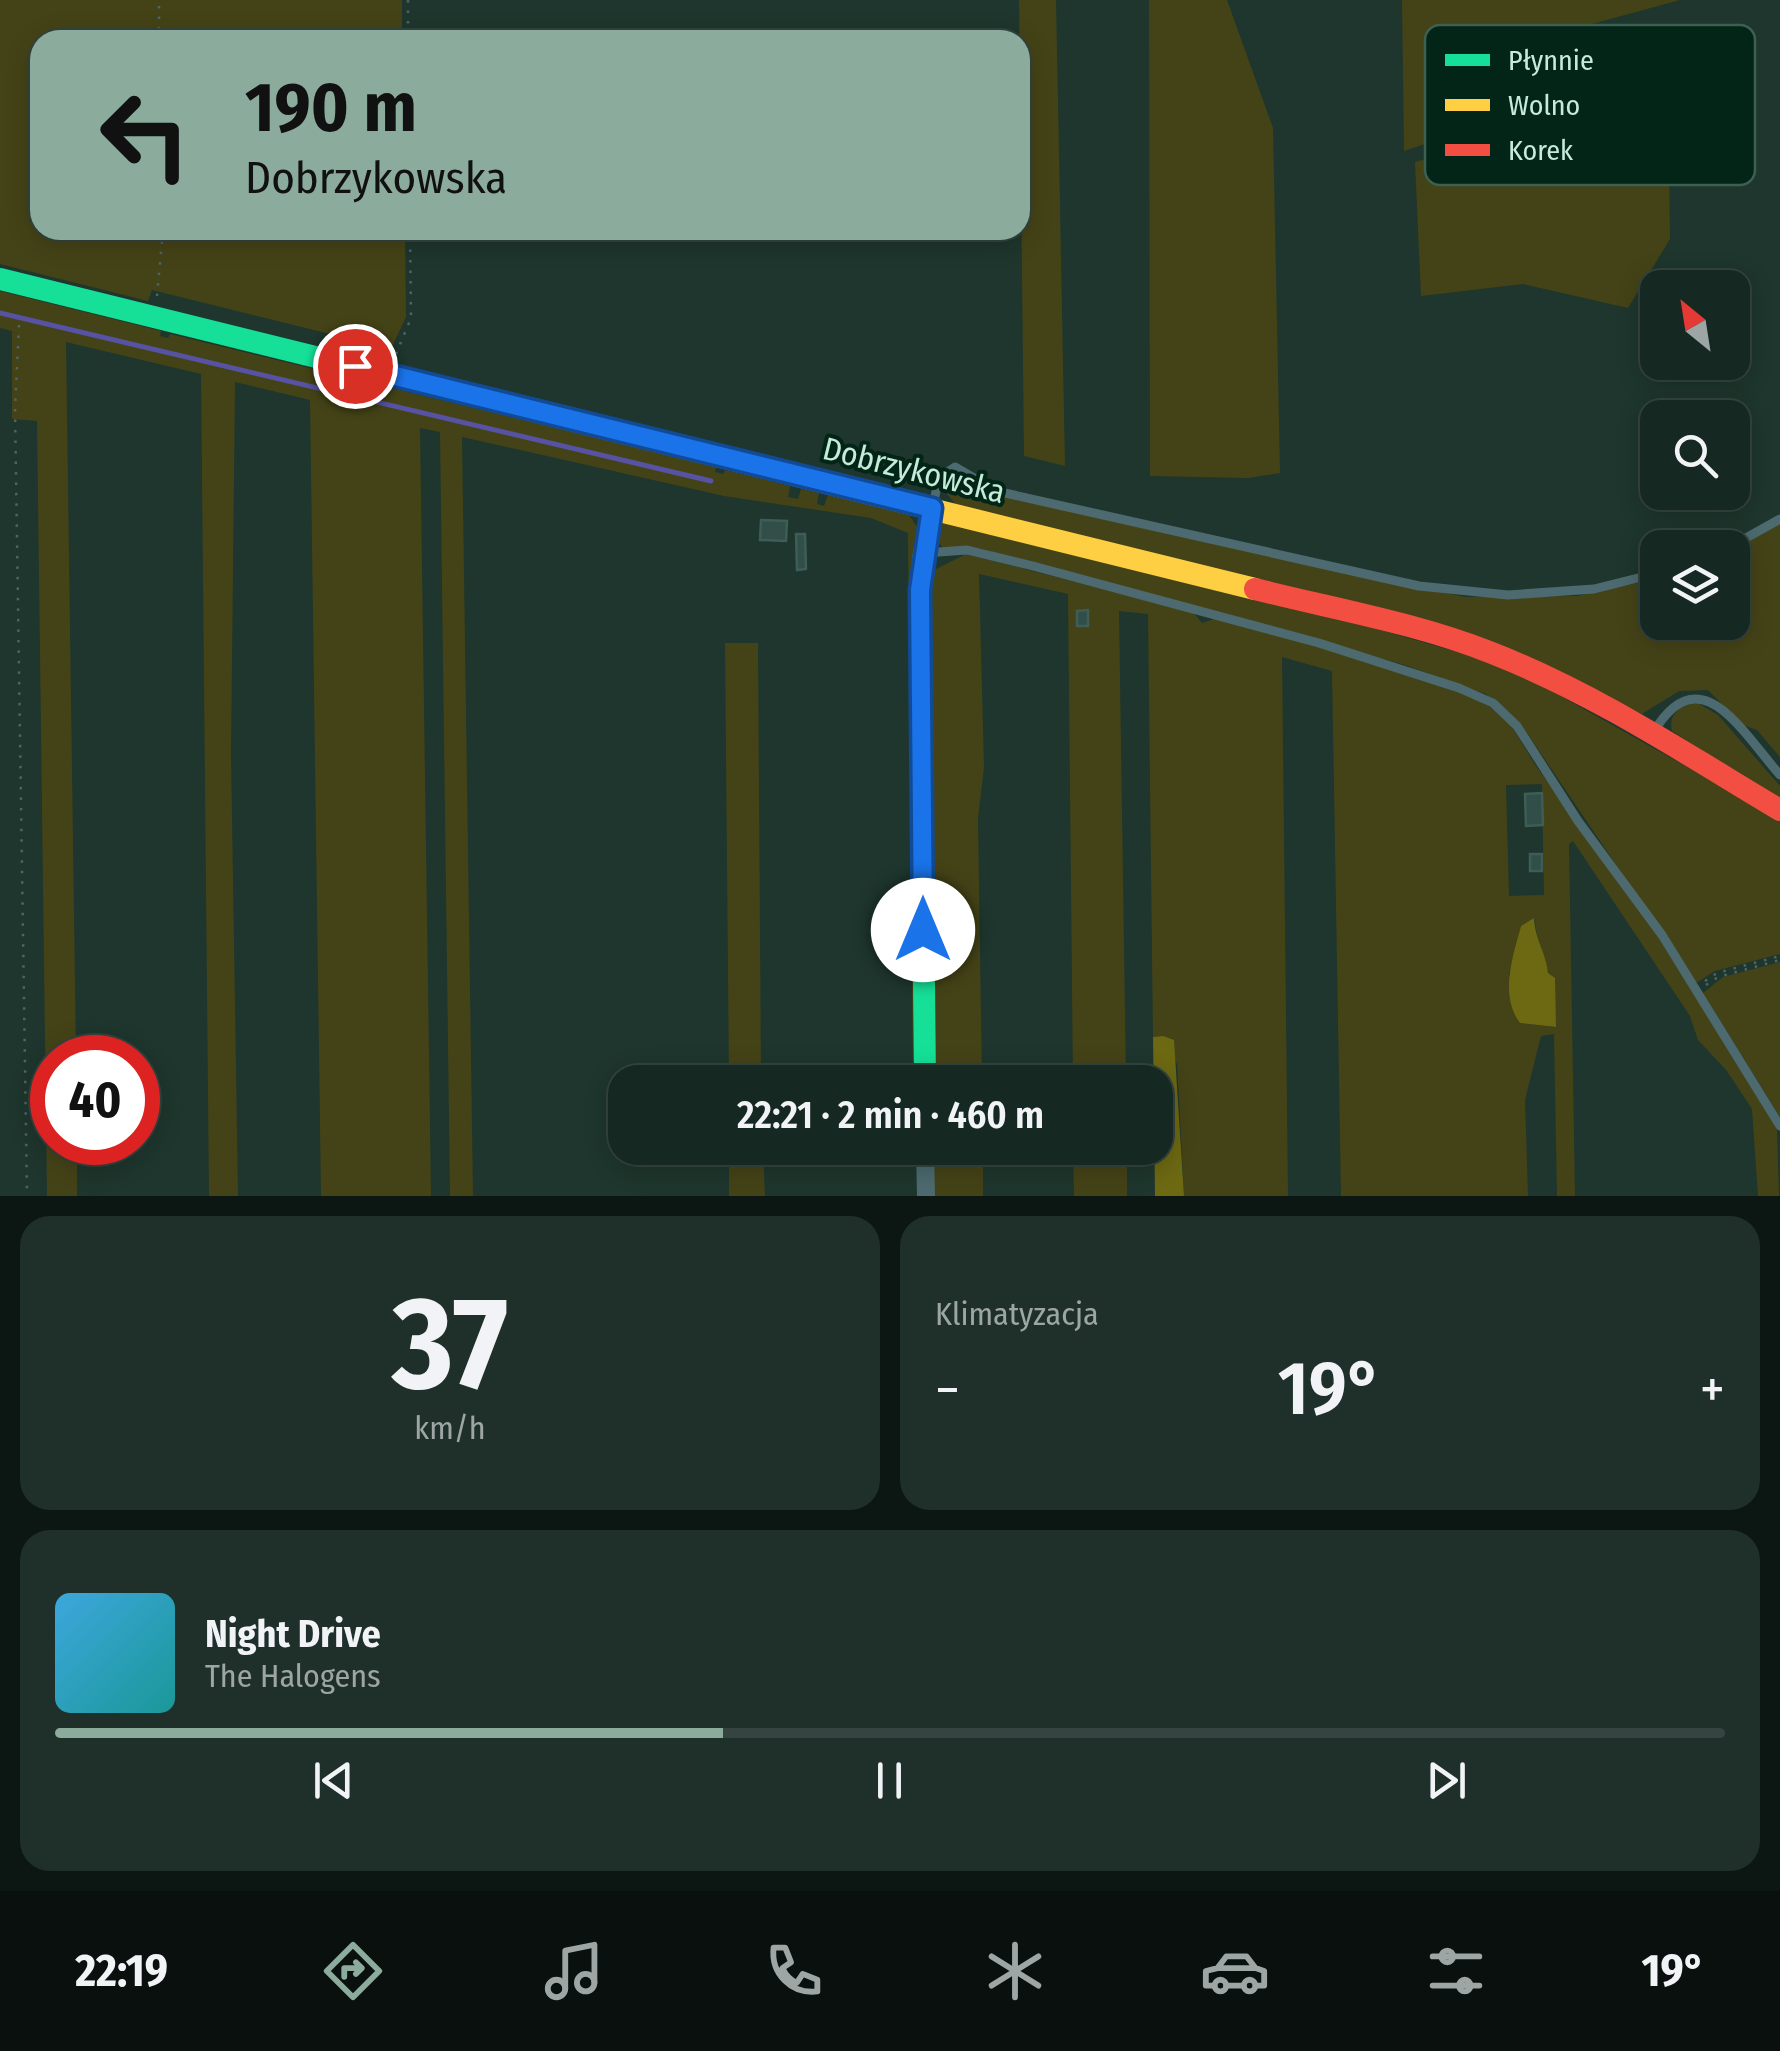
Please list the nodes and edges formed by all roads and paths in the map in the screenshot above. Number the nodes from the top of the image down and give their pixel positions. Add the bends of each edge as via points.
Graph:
1 (159, 0) edge
2 (408, 0) edge
3 (159, 30) edge
4 (408, 30) edge
5 (162, 240) edge
6 (410, 240) edge
7 (0, 278) edge
8 (155, 318) junction
9 (19, 324) dead end
10 (388, 374) junction
11 (932, 508) junction
12 (1780, 520) edge
13 (1750, 536) edge
14 (924, 554) junction
15 (1640, 578) edge
16 (1652, 735) junction
17 (1780, 775) edge
18 (1780, 810) edge
19 (1780, 958) edge
20 (1696, 989) junction
21 (925, 1065) edge
22 (1780, 1126) edge
23 (926, 1165) edge
24 (27, 1196) edge
25 (926, 1196) edge

1 - 3 path
2 - 4 path
5 - 8 path
6 - 10 path via 411,318
7 - 8 main road, Dobrzykowska
8 - 10 main road, Dobrzykowska
9 - 24 path
10 - 11 main road, Dobrzykowska
11 - 14 lane
11 - 15 lane via 940,476 955,468 996,491 1419,586 1508,595 1594,589
11 - 16 main road, Dobrzykowska via 1466,642 1540,673
12 - 13 lane
14 - 20 lane via 967,550 1033,566 1319,642 1483,698 1512,719
14 - 21 main road
16 - 17 lane via 1674,702 1704,698
16 - 18 main road, Dobrzykowska
19 - 20 path via 1717,973
20 - 22 lane
23 - 25 street

